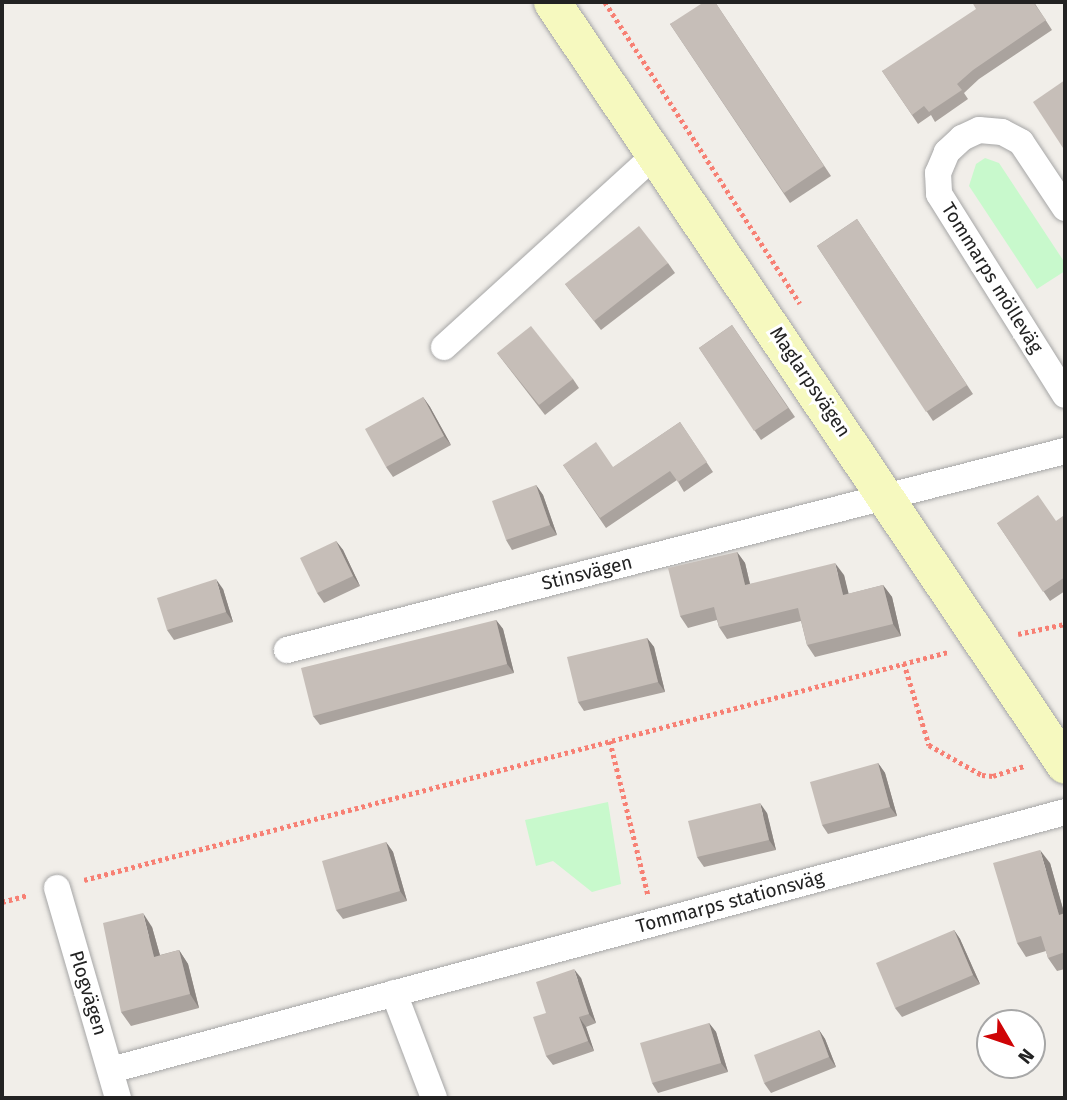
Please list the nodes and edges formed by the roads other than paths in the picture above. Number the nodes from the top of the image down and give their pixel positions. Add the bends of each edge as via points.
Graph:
1 (552, 2) edge
2 (655, 155) junction
3 (1065, 208) edge
4 (444, 347) dead end
5 (1065, 395) edge
6 (1065, 451) edge
7 (888, 496) junction
8 (287, 650) dead end
9 (1061, 760) edge
10 (1065, 812) edge
11 (57, 888) road end
12 (394, 993) junction
13 (111, 1070) junction
14 (118, 1098) edge
15 (434, 1098) edge

1 - 2 street, Maglarpsvägen
2 - 4 street
2 - 7 street, Maglarpsvägen
3 - 5 street, Tommarps mölleväg via 1021,142 1002,132 979,130 962,138 947,152 938,173 939,194
6 - 7 street
7 - 8 street, Stinsvägen
7 - 9 street, Maglarpsvägen
10 - 12 street, Tommarps stationsväg
11 - 13 street, Plogvägen
12 - 13 street, Tommarps stationsväg
12 - 15 street
13 - 14 street, Plogvägen

